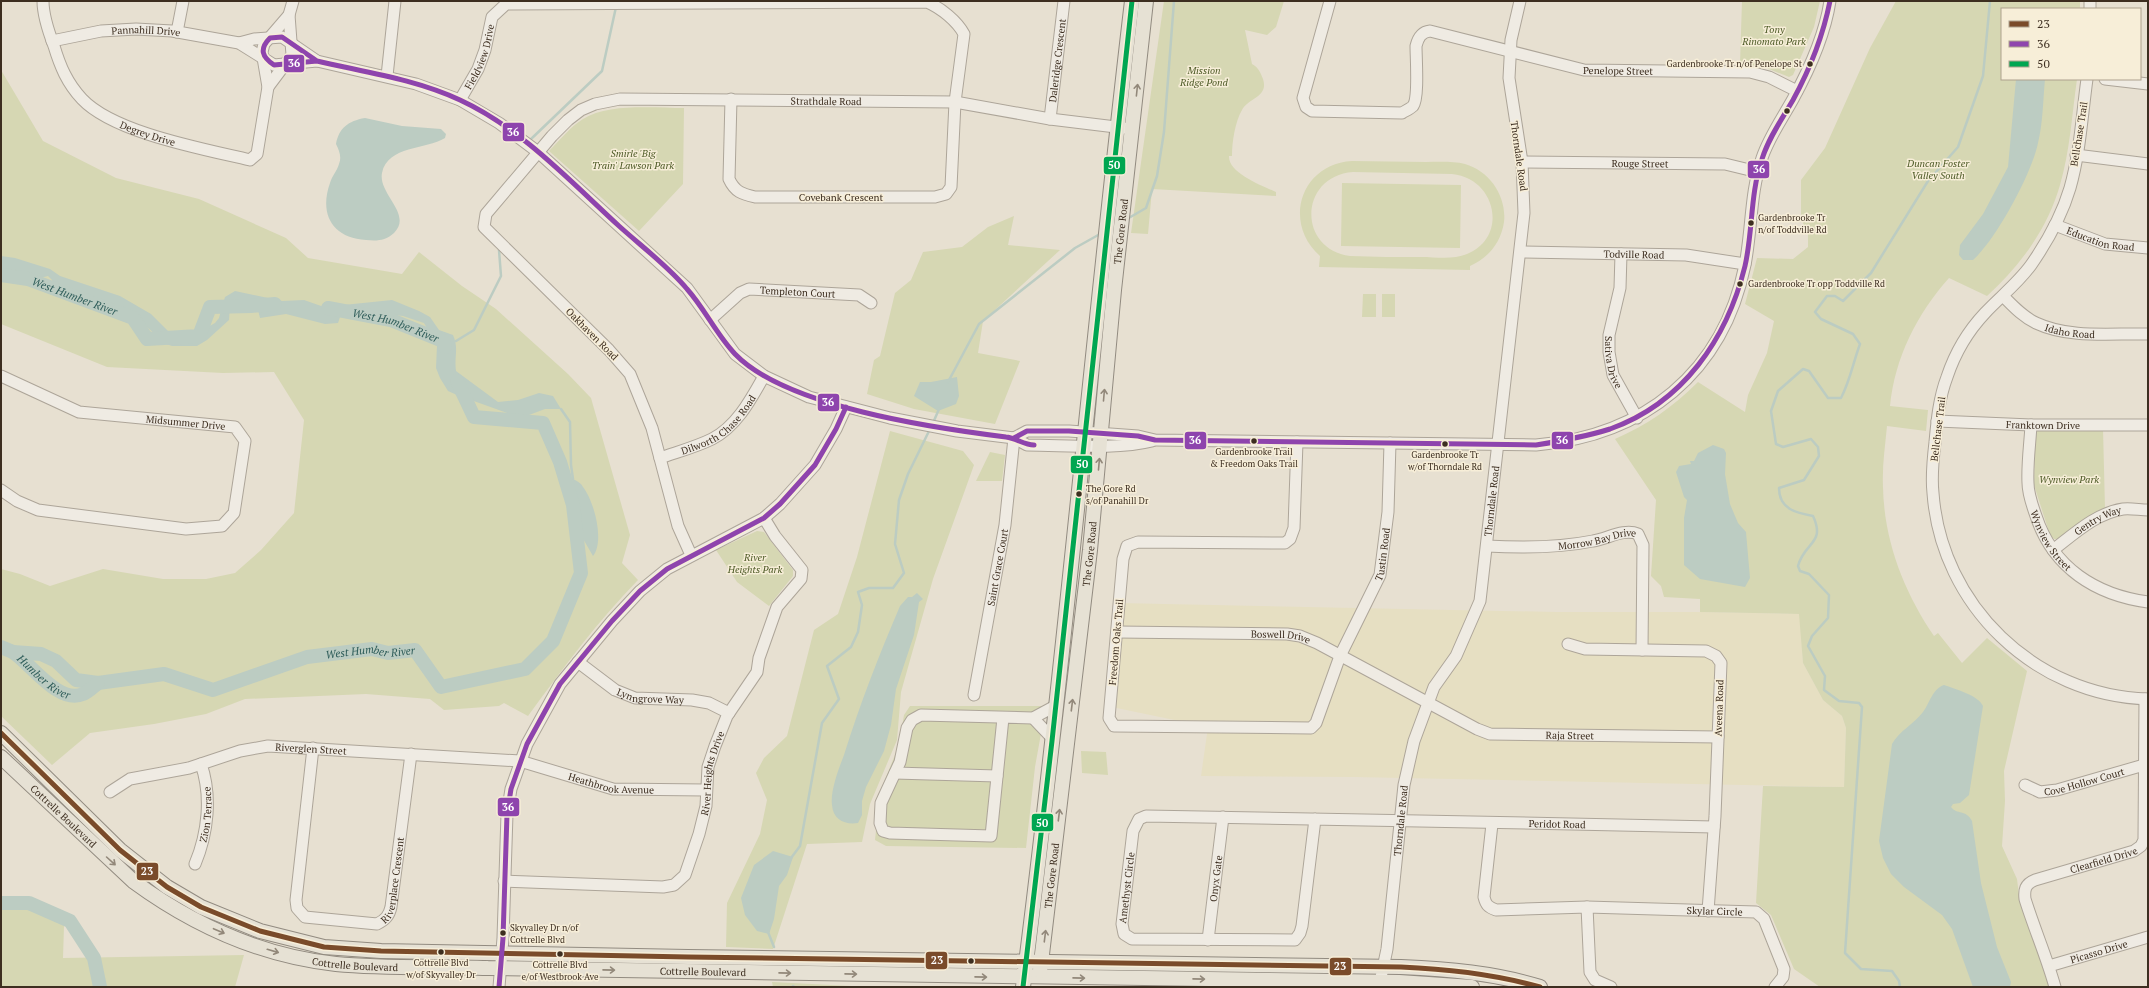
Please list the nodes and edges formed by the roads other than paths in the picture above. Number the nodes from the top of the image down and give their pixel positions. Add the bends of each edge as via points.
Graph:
1 (43, 1) edge
2 (183, 1) edge
3 (293, 1) edge
4 (395, 1) edge
5 (1064, 1) edge
6 (1132, 1) edge
7 (1146, 1) edge
8 (1330, 1) edge
9 (1520, 1) edge
10 (1830, 1) edge
11 (672, 2) edge
12 (770, 2) edge
13 (289, 15) junction
14 (178, 32) junction
15 (270, 38) junction
16 (52, 41) junction
17 (239, 43) junction
18 (291, 44) junction
19 (1510, 52) junction
20 (264, 58) junction
21 (317, 61) junction
22 (283, 65) junction
23 (387, 76) junction
24 (2087, 80) edge
25 (2114, 80) edge
26 (2148, 84) edge
27 (268, 87) junction
28 (1797, 90) junction
29 (731, 99) junction
30 (460, 100) junction
31 (955, 102) junction
32 (1050, 119) junction
33 (1117, 127) junction
34 (1132, 129) junction
35 (538, 152) junction
36 (2076, 155) junction
37 (1522, 162) junction
38 (2148, 164) edge
39 (1758, 172) junction
40 (2055, 225) junction
41 (2148, 248) edge
42 (1521, 252) junction
43 (1621, 254) junction
44 (1745, 264) junction
45 (2003, 296) junction
46 (871, 303) dead end
47 (710, 320) junction
48 (2148, 334) edge
49 (1, 376) edge
50 (764, 376) junction
51 (846, 407) junction
52 (1637, 418) junction
53 (1937, 421) junction
54 (2031, 425) junction
55 (2148, 425) edge
56 (1014, 438) junction
57 (1085, 439) junction
58 (1101, 440) junction
59 (1297, 442) junction
60 (1390, 443) junction
61 (1499, 445) junction
62 (660, 458) junction
63 (1, 490) edge
64 (2148, 510) edge
65 (764, 518) junction
66 (1488, 546) junction
67 (2053, 550) junction
68 (691, 555) junction
69 (1071, 584) junction
70 (1086, 586) junction
71 (2148, 602) edge
72 (1117, 632) junction
73 (1568, 644) dead end
74 (1642, 650) junction
75 (1340, 656) junction
76 (578, 662) junction
77 (974, 695) dead end
78 (2146, 699) edge
79 (1428, 702) junction
80 (1057, 705) junction
81 (729, 713) junction
82 (1003, 718) junction
83 (1033, 718) junction
84 (1, 733) edge
85 (1053, 737) junction
86 (1718, 737) junction
87 (1068, 738) junction
88 (313, 748) junction
89 (411, 754) junction
90 (1, 757) edge
91 (520, 761) junction
92 (202, 764) junction
93 (2144, 765) junction
94 (895, 773) junction
95 (997, 776) junction
96 (2025, 785) dead end
97 (705, 790) junction
98 (110, 792) dead end
99 (1222, 817) junction
100 (1315, 819) junction
101 (1400, 821) junction
102 (1492, 824) junction
103 (1714, 827) junction
104 (196, 864) dead end
105 (504, 881) junction
106 (1587, 906) junction
107 (1708, 911) junction
108 (2148, 937) edge
109 (1208, 940) junction
110 (502, 953) junction
111 (1027, 962) junction
112 (1041, 962) junction
113 (1383, 966) junction
114 (2049, 966) junction
115 (500, 968) junction
116 (1024, 982) edge
117 (1039, 982) edge
118 (1379, 984) edge
119 (499, 987) edge
120 (1472, 987) edge
121 (1540, 987) edge
122 (1611, 987) edge
123 (1775, 987) edge
124 (2055, 987) edge

1 - 16 street, Degrey Drive
2 - 14 street
3 - 13 street
4 - 23 street
5 - 32 street, Daleridge Crescent
6 - 33 main road, The Gore Road
34 -> 7 main road, The Gore Road
8 - 19 street, Penelope Street via 1303,98 1306,107 1312,111 1402,113 1408,110 1416,96 1416,46 1418,38 1425,32 1430,31
9 - 19 street, Thorndale Road
10 - 28 street, Pannahill Drive via 1817,45
11 - 12 street, Fieldview Drive
11 - 30 street, Fieldview Drive via 506,4 492,17 478,69
12 - 31 street, Fieldview Drive via 927,2 935,5 959,26 964,34
13 - 15 street
13 - 18 street
14 - 16 street, Pannahill Drive via 136,29 101,31
14 - 17 street, Pannahill Drive
15 - 17 street, Pannahill Drive
15 - 18 street, Pannahill Drive via 282,37
15 - 20 street via 264,44
16 - 27 street, Degrey Drive via 63,73 82,99 103,115 144,133 250,160 257,154
17 - 20 street, Pannahill Drive
18 - 21 street, Pannahill Drive
18 - 22 street via 291,59
19 - 28 street, Penelope Street via 1593,71 1750,72 1769,77
19 - 37 street, Thorndale Road via 1511,98
20 - 22 street, Pannahill Drive via 270,64
20 - 27 street, Degrey Drive
21 - 22 street, Pannahill Drive
21 - 23 street, Pannahill Drive
22 - 27 street, Degrey Drive
23 - 30 street, Pannahill Drive
24 - 36 street, Bellchase Trail
25 - 26 street
28 - 39 street, Pannahill Drive via 1768,143
29 - 31 street, Strathdale Road
29 - 31 street, Covebank Crescent via 729,179 733,188 740,194 755,197 935,197 946,194 951,187 952,179
29 - 35 street, Strathdale Road via 609,100 580,110
30 - 35 street, Pannahill Drive via 499,123
31 - 32 street, Strathdale Road
32 - 33 street, Strathdale Road
33 - 34 street, Strathdale Road
33 - 57 main road, The Gore Road
58 -> 34 main road, The Gore Road
35 - 47 street, Pannahill Drive via 687,288
35 - 62 street, Oakhaven Road via 486,214 484,227 609,350 630,374 652,428
36 - 38 street
36 - 40 street, Bellchase Trail via 2070,188
37 - 39 street, Rouge Street via 1724,164
37 - 42 street, Thorndale Road via 1525,199
39 - 44 street, Pannahill Drive via 1754,186
40 - 41 street, Education Road via 2105,244
40 - 45 street, Bellchase Trail via 2030,265
42 - 43 street, Todville Road
42 - 61 street, Thorndale Road
43 - 44 street, Todville Road via 1686,255
43 - 52 street, Sativa Drive via 1620,288 1609,335 1608,352 1614,375
44 - 52 street, Pannahill Drive via 1725,325 1705,357 1675,390
45 - 48 street, Idaho Road via 2019,312 2035,322 2061,332
45 - 53 street, Bellchase Trail via 1978,321 1956,355 1943,390
46 - 47 street, Templeton Court via 859,295 749,289
47 - 50 street, Pannahill Drive via 735,354
49 - 63 street, Midsummer Drive via 79,412 235,427 245,441 234,513 222,526 186,529 38,510 17,501
50 - 51 street, Pannahill Drive via 809,397
50 - 62 street, Dilworth Chase Road via 750,400 729,426 713,438
51 - 56 street, Pannahill Drive via 957,431
51 - 65 street via 815,464 780,504
52 - 61 street, Pannahill Drive via 1570,441 1536,445
53 - 54 street, Franktown Drive
53 - 78 street, Bellchase Trail via 1932,478 1938,526 1951,567 1978,612 2010,646 2049,673 2096,692
54 - 55 street, Franktown Drive
54 - 67 street, Wynview Street via 2029,490 2038,522
56 - 57 street, Pannahill Drive via 1027,431
56 - 77 street, Saint Grace Court via 1005,525
57 - 58 street, Pannahill Drive
57 - 69 main road, The Gore Road
58 - 59 street, Pannahill Drive via 1138,436 1155,440
70 -> 58 main road, The Gore Road
59 - 60 street, Pannahill Drive
59 - 72 street, Freedom Oaks Trail via 1294,528 1290,539 1279,544 1132,543 1124,551
60 - 61 street, Pannahill Drive
60 - 75 street, Tustin Road via 1388,512 1380,575
61 - 66 street, Thorndale Road
62 - 68 street, Oakhaven Road via 678,526
64 - 67 street, Gentry Way via 2123,509 2102,516
65 - 68 street
65 - 81 street, River Heights Drive via 802,570 801,579 777,607 756,672
66 - 74 street, Morrow Bay Drive via 1553,547 1596,541 1626,532 1638,534 1643,545
66 - 79 street, Thorndale Road via 1480,601 1456,656 1434,687
67 - 71 street, Wynview Street via 2074,573 2093,586 2118,597
68 - 76 street via 667,569 640,591
69 - 70 main road
69 - 80 main road, The Gore Road
87 -> 70 main road, The Gore Road
72 - 75 street, Boswell Drive via 1287,634 1317,643
72 - 75 street, Freedom Oaks Trail via 1109,718 1114,726 1311,728 1316,722
73 - 74 street, Aveena Road via 1585,649
74 - 86 street, Aveena Road via 1706,651 1716,656 1721,664
75 - 79 street, Boswell Drive
76 - 81 street, Lynngrove Way via 615,690 635,698 692,700 709,703
76 - 91 street via 560,684
78 - 93 street, Clearfield Drive
79 - 86 street, Raja Street via 1490,734
79 - 101 street, Thorndale Road via 1414,741 1404,785
80 - 83 street
80 - 85 main road, The Gore Road
81 - 97 street, River Heights Drive via 711,760
82 - 83 street
82 - 94 street via 921,716 912,720 907,728
82 - 95 street
83 - 85 street
84 - 110 main road, Cottrelle Boulevard via 120,850 167,888 201,907 260,932 324,947 369,951
85 - 87 main road
85 - 111 main road, The Gore Road
86 - 103 street, Aveena Road
112 -> 87 main road, The Gore Road
88 - 89 street, Riverglen Street
88 - 89 street, Riverplace Crescent via 297,908 305,917 377,924 389,915 391,907
88 - 92 street, Riverglen Street via 268,746 240,751
89 - 91 street, Riverglen Street
90 -> 115 main road, Cottrelle Boulevard via 133,881 184,915 213,929 256,946 318,961 360,965
91 - 97 street, Heathbrook Avenue via 613,789
91 - 105 street via 507,814
92 - 98 street, Riverglen Street via 130,779
92 - 104 street, Zion Terrace via 207,781 207,812 203,846
93 - 96 street, Cove Hollow Court via 2057,790 2040,792
93 - 114 street, Clearfield Drive via 2144,840 2141,846 2134,851 2035,880 2026,886 2025,899 2040,947
94 - 95 street
94 - 95 street via 881,802 880,823 883,831 890,834 991,836
97 - 105 street, River Heights Drive via 706,806 694,848 685,875 674,885 663,888
99 - 100 street, Amethyst Circle
99 - 109 street, Onyx Gate
99 - 109 street, Amethyst Circle via 1146,816 1138,819 1133,831 1122,924 1124,934 1130,939
100 - 101 street, Amethyst Circle
100 - 109 street, Amethyst Circle via 1302,926 1298,937 1291,940
101 - 102 street, Peridot Road
101 - 113 street, Thorndale Road
102 - 103 street, Peridot Road
102 - 106 street, Skylar Circle via 1484,897 1489,908 1496,910
103 - 107 street, Aveena Road
105 - 110 street
106 - 107 street, Skylar Circle
106 - 122 street via 1590,972 1595,980
107 - 123 street, Skylar Circle via 1756,912 1762,916 1784,969 1783,977
108 - 114 street, Picasso Drive
110 - 111 main road, Cottrelle Boulevard
110 - 115 street
111 - 112 main road, Cottrelle Boulevard
111 - 116 main road, The Gore Road
112 - 113 main road, Cottrelle Boulevard
112 - 117 main road, The Gore Road
113 - 118 street, Thorndale Road
113 - 121 main road, Cottrelle Boulevard via 1465,971
114 - 124 street, Clearfield Drive
115 -> 116 main road, Cottrelle Boulevard via 812,974
115 - 119 street
116 - 117 main road, Cottrelle Boulevard
117 -> 118 main road, Cottrelle Boulevard
118 - 120 main road, Cottrelle Boulevard via 1427,983

